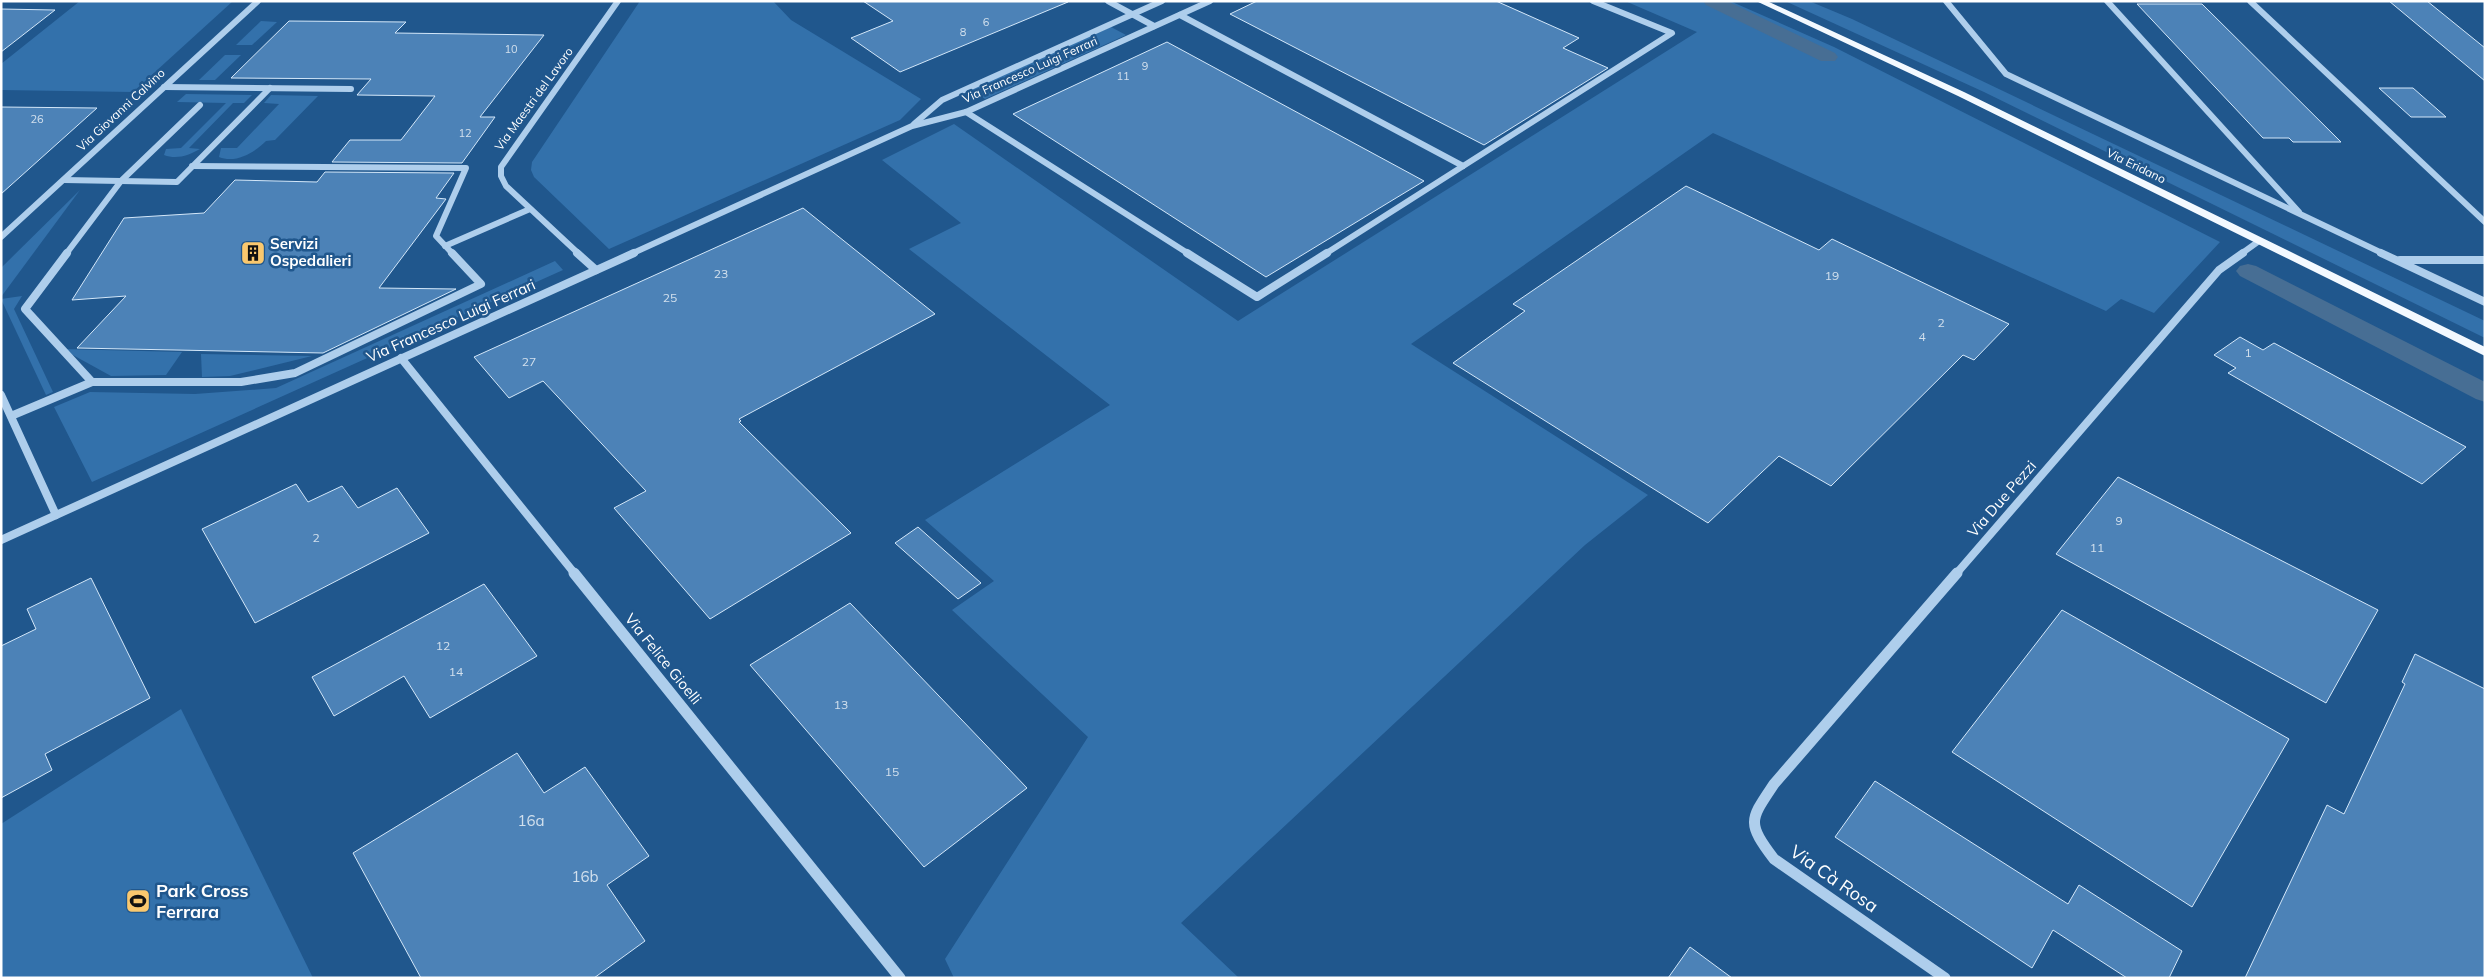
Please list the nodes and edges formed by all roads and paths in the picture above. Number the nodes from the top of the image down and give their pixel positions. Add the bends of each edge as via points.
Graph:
1 (258, 1) edge
2 (618, 1) edge
3 (1108, 1) edge
4 (1162, 1) edge
5 (1210, 1) edge
6 (1593, 1) edge
7 (1761, 1) edge
8 (1946, 1) edge
9 (2107, 1) edge
10 (2250, 1) edge
11 (1132, 15) junction
12 (1180, 15) junction
13 (1154, 26) junction
14 (164, 87) junction
15 (270, 88) junction
16 (351, 89) dead end
17 (200, 105) dead end
18 (966, 112) junction
19 (912, 126) junction
20 (192, 166) junction
21 (1463, 166) junction
22 (64, 180) junction
23 (121, 181) junction
24 (530, 209) junction
25 (2303, 216) junction
26 (2485, 222) edge
27 (1, 237) edge
28 (2259, 241) junction
29 (445, 246) junction
30 (2396, 260) junction
31 (2485, 260) edge
32 (596, 270) junction
33 (2485, 302) edge
34 (2485, 352) edge
35 (401, 358) junction
36 (92, 382) junction
37 (1, 395) edge
38 (11, 416) junction
39 (56, 515) junction
40 (1, 540) edge
41 (1774, 784) joint
42 (900, 978) edge
43 (1945, 978) edge

1 - 14 street, Via Giovanni Calvino
2 - 24 street, Via Maestri del Lavoro via 501,167 506,186
3 - 11 street
4 - 11 street, Via Francesco Luigi Ferrari
5 - 12 street, Via Francesco Luigi Ferrari
6 - 21 street via 1672,33
7 - 28 main road, Via Eridano via 1921,74
8 - 25 street via 2006,74
9 - 25 street
10 - 26 street
11 - 13 street
11 - 19 street, Via Francesco Luigi Ferrari via 942,100
12 - 13 street, Via Francesco Luigi Ferrari
12 - 21 street
13 - 18 street, Via Francesco Luigi Ferrari
14 - 15 street
14 - 22 street, Via Giovanni Calvino
15 - 16 street
15 - 20 street
17 - 23 street
18 - 19 street, Via Francesco Luigi Ferrari
18 - 21 street via 1257,297
19 - 32 street, Via Francesco Luigi Ferrari
20 - 23 street via 177,182
20 - 29 street via 466,168 436,236
22 - 23 street
22 - 27 street, Via Giovanni Calvino
23 - 36 street via 25,309
24 - 29 street
24 - 32 street, Via Maestri del Lavoro
25 - 30 street
28 - 34 main road, Via Eridano
28 - 41 street, Via Due Pezzi via 2218,270
29 - 36 street via 481,284 295,373 240,382
30 - 31 street
30 - 33 street
32 - 35 street, Via Francesco Luigi Ferrari
35 - 39 street, Via Francesco Luigi Ferrari
35 - 42 street, Via Felice Gioelli
36 - 38 street
37 - 38 street
38 - 39 street
39 - 40 street, Via Francesco Luigi Ferrari
41 - 43 street, Via Cà Rosa via 1756,811 1756,827 1763,845 1774,859

